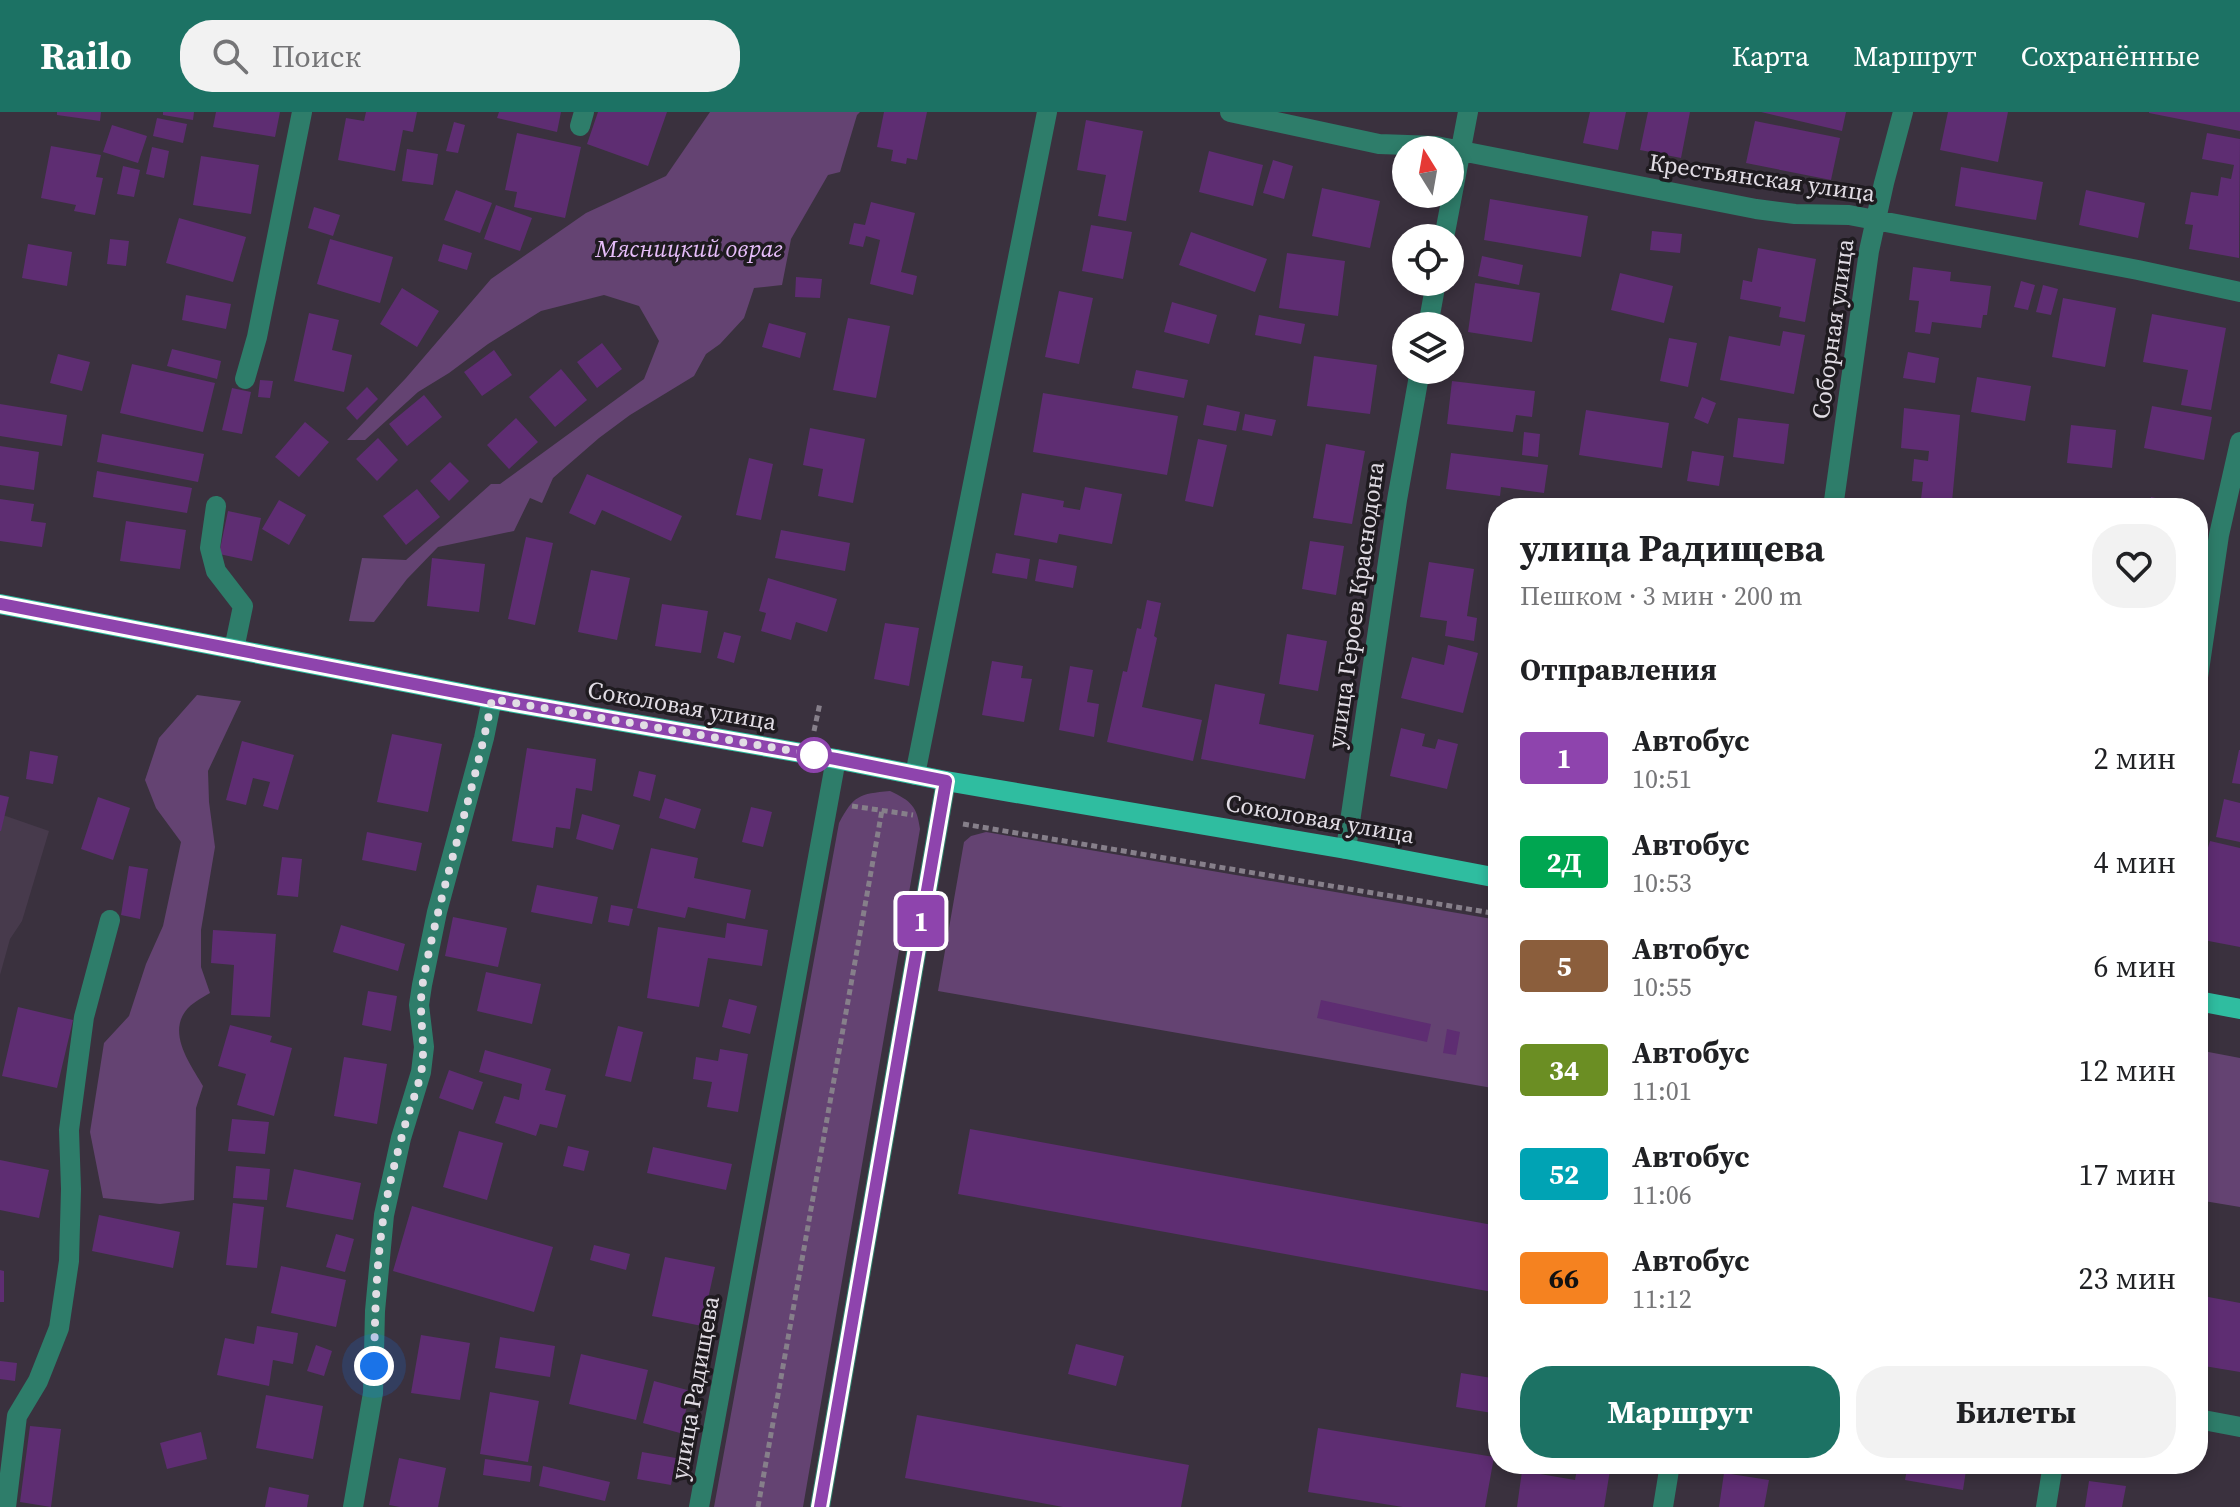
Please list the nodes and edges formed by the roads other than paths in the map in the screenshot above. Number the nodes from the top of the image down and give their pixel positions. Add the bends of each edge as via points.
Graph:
1 (302, 112) edge
2 (1047, 112) edge
3 (1230, 112) edge
4 (1468, 112) edge
5 (1903, 112) edge
6 (1462, 136) edge
7 (1392, 144) edge
8 (1464, 151) edge
9 (1876, 221) junction
10 (2240, 292) edge
11 (245, 379) dead end
12 (1418, 384) edge
13 (2240, 442) edge
14 (1834, 498) edge
15 (216, 506) dead end
16 (0, 604) edge
17 (2208, 609) edge
18 (234, 649) junction
19 (492, 699) junction
20 (836, 759) junction
21 (915, 775) junction
22 (946, 781) junction
23 (1346, 849) junction
24 (1488, 876) edge
25 (110, 920) dead end
26 (2208, 1003) edge
27 (2240, 1009) edge
28 (2208, 1421) edge
29 (2240, 1427) edge
30 (1668, 1474) edge
31 (2051, 1474) edge
32 (6, 1507) edge
33 (353, 1507) edge
34 (699, 1507) edge
35 (820, 1507) edge
36 (1663, 1507) edge
37 (2046, 1507) edge

1 - 11 street
2 - 21 street
3 - 7 street, Крестьянская улица
4 - 6 street
5 - 9 street, Соборная улица
8 - 9 street, Крестьянская улица via 1756,209
9 - 10 street, Крестьянская улица
9 - 14 street, Соборная улица
12 - 23 street, улица Героев Краснодона
13 - 17 street
15 - 18 street via 210,548 216,571 243,606
16 - 18 main road, Соколовая улица
18 - 19 main road, Соколовая улица
19 - 20 main road, Соколовая улица
19 - 33 street via 422,985 421,1072 384,1215 373,1393
20 - 21 main road, Соколовая улица
20 - 34 street, улица Радищева
21 - 22 main road, Соколовая улица
22 - 23 main road, Соколовая улица
22 - 35 street
23 - 24 main road, Соколовая улица
25 - 32 street via 84,1017 69,1130 69,1261 59,1328 17,1416
26 - 27 main road
28 - 29 street
30 - 36 street
31 - 37 street

